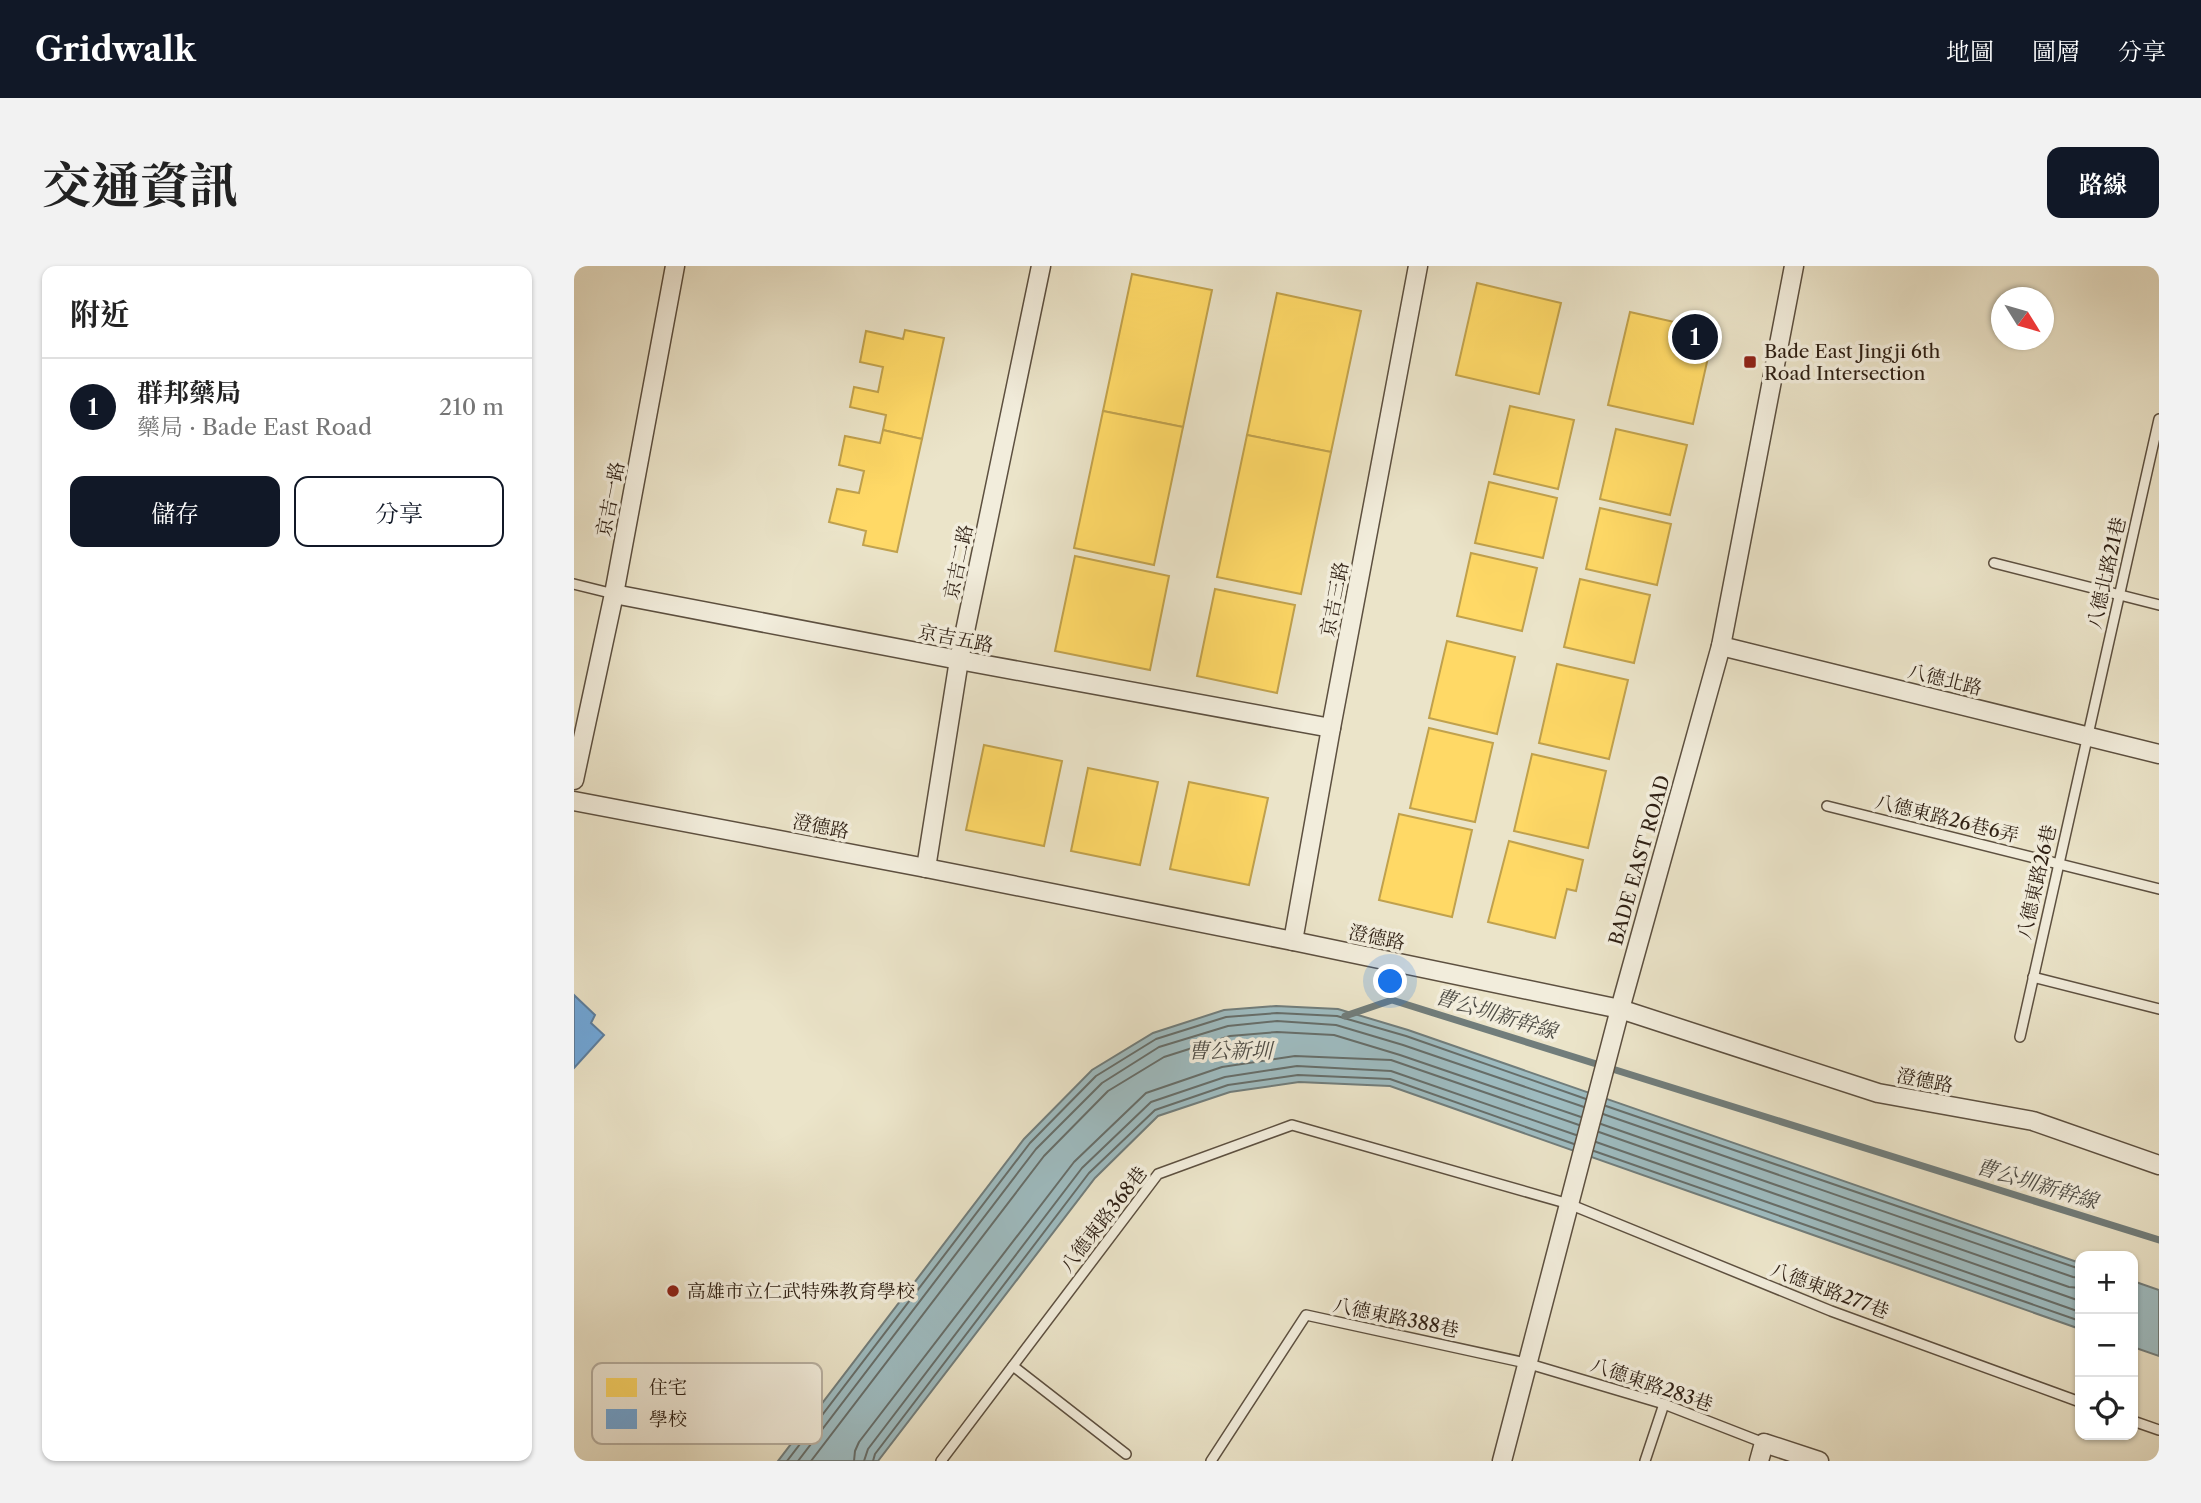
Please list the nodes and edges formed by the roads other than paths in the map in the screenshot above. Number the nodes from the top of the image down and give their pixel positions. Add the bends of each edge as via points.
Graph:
1 (675, 266) edge
2 (1041, 266) edge
3 (1418, 266) edge
4 (1788, 267) edge
5 (2159, 419) edge
6 (2154, 464) edge
7 (1994, 563) dead end
8 (574, 584) edge
9 (614, 594) junction
10 (2119, 596) junction
11 (2159, 605) edge
12 (1721, 646) junction
13 (959, 660) junction
14 (1331, 728) junction
15 (2087, 735) junction
16 (2159, 754) edge
17 (574, 780) edge
18 (574, 801) edge
19 (1827, 806) dead end
20 (2058, 864) junction
21 (926, 868) junction
22 (2159, 890) edge
23 (1293, 941) junction
24 (2033, 977) junction
25 (1620, 1009) junction
26 (2159, 1009) edge
27 (2020, 1037) dead end
28 (2159, 1165) edge
29 (1569, 1204) junction
30 (1526, 1363) junction
31 (1013, 1366) junction
32 (2075, 1400) edge
33 (1664, 1404) junction
34 (2138, 1423) edge
35 (2159, 1430) edge
36 (1762, 1452) edge
37 (1126, 1454) dead end
38 (942, 1461) edge
39 (1211, 1461) edge
40 (1502, 1461) edge
41 (1645, 1461) edge
42 (1819, 1461) edge

1 - 9 street, 京吉一路
2 - 13 street, 京吉二路
3 - 14 street, 京吉三路
4 - 12 street, BADE EAST ROAD
5 - 6 lane, 八德北路21巷
6 - 10 lane, 八德北路21巷
7 - 10 lane
8 - 9 lane, 京吉五路
9 - 13 street, 京吉五路
9 - 17 street, 京吉一路
10 - 11 lane
10 - 15 lane, 八德北路21巷
12 - 15 street, 八德北路
12 - 25 street, BADE EAST ROAD
13 - 14 street, 京吉五路
13 - 21 street, 京吉二路
14 - 23 street, 京吉三路
15 - 16 street, 八德北路
15 - 20 lane, 八德東路26巷
18 - 21 street, 澄德路
19 - 20 lane, 八德東路26巷6弄
20 - 22 lane, 八德東路26巷6弄
20 - 24 lane, 八德東路26巷
21 - 23 street, 澄德路
23 - 25 street, 澄德路
24 - 26 lane
24 - 27 lane, 八德東路26巷
25 - 28 street, 澄德路 via 1878,1093 2032,1121
25 - 29 street, BADE EAST ROAD
29 - 30 street, BADE EAST ROAD
29 - 31 lane, 八德東路368巷 via 1292,1125 1158,1174
29 - 32 lane, 八德東路277巷 via 1831,1311
30 - 33 lane, 八德東路283巷
30 - 39 lane, 八德東路388巷 via 1306,1315
30 - 40 street, BADE EAST ROAD
31 - 37 lane
31 - 38 lane, 八德東路368巷
33 - 36 lane, 八德東路283巷
33 - 41 lane
34 - 35 lane
36 - 42 street

